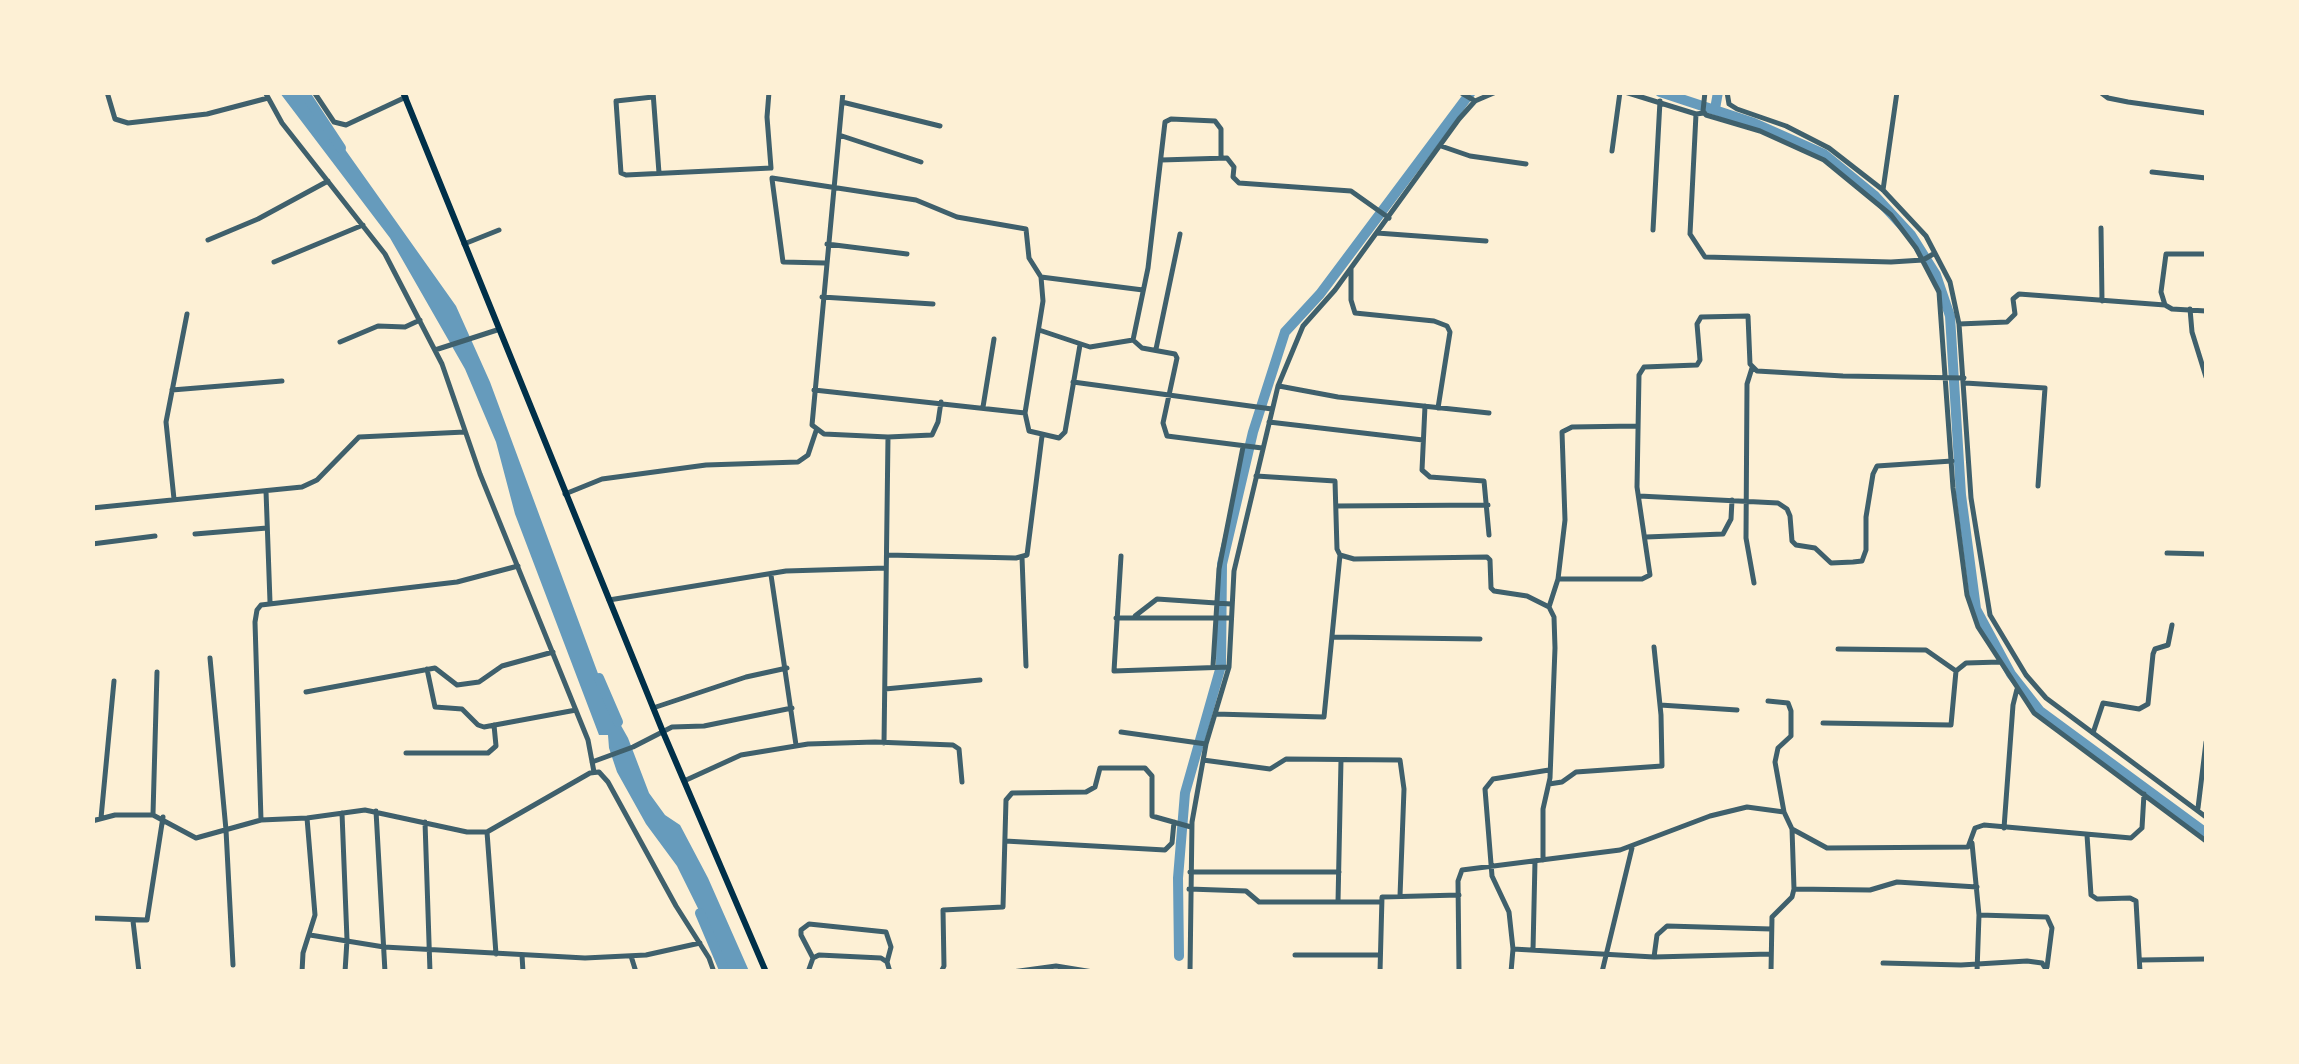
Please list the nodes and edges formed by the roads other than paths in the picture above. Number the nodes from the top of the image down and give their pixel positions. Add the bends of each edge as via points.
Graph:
1 (107, 92) edge
2 (314, 92) edge
3 (769, 92) edge
4 (843, 92) edge
5 (1496, 92) edge
6 (1623, 92) edge
7 (1727, 92) edge
8 (1898, 92) edge
9 (2100, 92) edge
10 (1460, 93) edge
11 (1482, 94) edge
12 (267, 95) edge
13 (404, 95) edge
14 (652, 95) edge
15 (1705, 96) edge
16 (1474, 100) junction
17 (1660, 101) junction
18 (842, 102) junction
19 (1701, 113) junction
20 (2206, 113) edge
21 (940, 126) dead end
22 (838, 135) junction
23 (1440, 145) junction
24 (1612, 151) dead end
25 (1221, 157) junction
26 (1161, 160) junction
27 (922, 162) dead end
28 (1526, 164) dead end
29 (771, 168) junction
30 (2152, 172) dead end
31 (659, 173) junction
32 (772, 178) junction
33 (2206, 178) edge
34 (328, 181) junction
35 (832, 185) junction
36 (1883, 190) junction
37 (1387, 217) junction
38 (362, 226) junction
39 (2101, 228) dead end
40 (499, 230) dead end
41 (1653, 230) dead end
42 (1377, 233) junction
43 (1180, 234) dead end
44 (208, 240) dead end
45 (1486, 241) dead end
46 (464, 244) junction
47 (828, 244) junction
48 (907, 254) dead end
49 (2206, 254) edge
50 (1928, 257) junction
51 (274, 262) dead end
52 (825, 263) junction
53 (1351, 268) junction
54 (1041, 278) junction
55 (1143, 290) junction
56 (822, 297) junction
57 (2102, 301) junction
58 (933, 304) dead end
59 (2165, 305) junction
60 (2190, 310) junction
61 (2206, 310) edge
62 (187, 314) dead end
63 (420, 320) junction
64 (1960, 324) junction
65 (497, 330) junction
66 (1039, 330) junction
67 (994, 340) dead end
68 (1133, 340) junction
69 (340, 342) dead end
70 (1080, 345) junction
71 (1156, 349) junction
72 (436, 350) junction
73 (1752, 368) junction
74 (2206, 377) edge
75 (1949, 378) junction
76 (1963, 379) junction
77 (282, 381) dead end
78 (1073, 382) junction
79 (1278, 386) junction
80 (172, 390) junction
81 (814, 390) junction
82 (1168, 396) junction
83 (941, 402) junction
84 (1425, 406) junction
85 (983, 408) junction
86 (1265, 408) junction
87 (1438, 408) junction
88 (1025, 413) junction
89 (1489, 413) dead end
90 (1269, 422) junction
91 (1636, 426) junction
92 (816, 431) junction
93 (466, 432) junction
94 (1042, 436) junction
95 (888, 437) junction
96 (1423, 440) junction
97 (1246, 446) junction
98 (1260, 448) junction
99 (1952, 462) junction
100 (1256, 476) junction
101 (2038, 486) dead end
102 (266, 490) junction
103 (565, 494) junction
104 (1639, 496) junction
105 (174, 499) junction
106 (1732, 500) junction
107 (1746, 501) junction
108 (1488, 505) junction
109 (1336, 506) junction
110 (92, 508) edge
111 (268, 528) junction
112 (196, 534) dead end
113 (1489, 535) dead end
114 (155, 536) dead end
115 (1646, 537) junction
116 (92, 544) edge
117 (2167, 552) dead end
118 (2206, 554) edge
119 (887, 555) junction
120 (1120, 556) dead end
121 (1340, 556) junction
122 (1022, 558) junction
123 (518, 566) junction
124 (886, 568) junction
125 (771, 574) junction
126 (1558, 579) junction
127 (1754, 583) dead end
128 (609, 600) junction
129 (270, 602) junction
130 (1224, 604) junction
131 (1549, 607) junction
132 (1116, 618) junction
133 (1133, 618) junction
134 (1223, 619) junction
135 (2172, 624) dead end
136 (1334, 637) junction
137 (1480, 639) dead end
138 (1654, 646) dead end
139 (1838, 649) dead end
140 (553, 652) junction
141 (210, 658) dead end
142 (2000, 662) junction
143 (1026, 666) dead end
144 (1212, 666) junction
145 (1229, 667) junction
146 (787, 668) junction
147 (427, 669) junction
148 (1956, 671) junction
149 (157, 672) dead end
150 (980, 680) dead end
151 (114, 682) dead end
152 (2017, 688) junction
153 (885, 689) junction
154 (306, 692) dead end
155 (1768, 700) dead end
156 (1660, 705) junction
157 (653, 708) junction
158 (792, 708) junction
159 (576, 710) junction
160 (1736, 710) dead end
161 (1215, 714) junction
162 (1823, 723) dead end
163 (494, 726) junction
164 (662, 732) junction
165 (1121, 732) dead end
166 (2093, 734) junction
167 (2206, 742) edge
168 (884, 743) junction
169 (1206, 744) junction
170 (796, 746) junction
171 (406, 753) dead end
172 (1203, 760) junction
173 (1341, 760) junction
174 (592, 762) junction
175 (1550, 770) junction
176 (594, 772) junction
177 (683, 781) junction
178 (962, 782) dead end
179 (1549, 784) junction
180 (2144, 794) junction
181 (376, 810) junction
182 (2198, 810) junction
183 (1784, 812) junction
184 (342, 813) junction
185 (154, 814) junction
186 (2206, 816) edge
187 (101, 818) junction
188 (164, 818) junction
189 (307, 818) junction
190 (260, 820) junction
191 (92, 821) edge
192 (426, 822) junction
193 (1174, 822) junction
194 (1192, 828) junction
195 (2004, 828) junction
196 (1792, 829) junction
197 (226, 830) junction
198 (487, 832) junction
199 (2087, 835) junction
200 (1005, 841) junction
201 (2206, 841) edge
202 (1972, 843) junction
203 (1632, 847) junction
204 (1539, 860) junction
205 (1490, 865) junction
206 (1190, 872) junction
207 (1339, 872) junction
208 (1977, 887) junction
209 (1189, 888) junction
210 (1794, 890) junction
211 (1400, 896) junction
212 (1458, 896) junction
213 (1338, 902) junction
214 (1380, 902) junction
215 (1979, 915) junction
216 (92, 918) edge
217 (133, 921) junction
218 (1772, 928) junction
219 (310, 935) junction
220 (348, 940) junction
221 (700, 943) junction
222 (384, 947) junction
223 (430, 950) junction
224 (1513, 950) junction
225 (1533, 950) junction
226 (496, 954) junction
227 (1604, 954) junction
228 (1771, 954) junction
229 (522, 955) junction
230 (1380, 955) junction
231 (632, 956) junction
232 (1295, 956) dead end
233 (1654, 957) junction
234 (585, 958) junction
235 (814, 958) junction
236 (2206, 959) edge
237 (2140, 960) junction
238 (887, 962) junction
239 (1883, 963) dead end
240 (233, 964) dead end
241 (1978, 968) edge
242 (2048, 969) edge
243 (138, 972) edge
244 (302, 972) edge
245 (345, 972) edge
246 (385, 972) edge
247 (430, 972) edge
248 (523, 972) edge
249 (586, 972) edge
250 (636, 972) edge
251 (714, 972) edge
252 (766, 972) edge
253 (808, 972) edge
254 (890, 972) edge
255 (941, 972) edge
256 (1012, 972) edge
257 (1093, 972) edge
258 (1190, 972) edge
259 (1380, 972) edge
260 (1459, 972) edge
261 (1511, 972) edge
262 (1602, 972) edge
263 (1770, 972) edge
264 (2140, 972) edge

1 - 12 street via 115,119 128,123 207,114
2 - 13 street via 334,122 346,125
3 - 29 street
4 - 18 street
5 - 11 street
6 - 17 street
6 - 24 street
7 - 36 street via 1729,104 1817,140
8 - 36 street
9 - 20 street
10 - 16 street
11 - 16 street
12 - 34 street
13 - 46 main road
14 - 31 street
14 - 31 street via 616,101 618,167 626,175
15 - 19 street
16 - 23 street
17 - 19 street
17 - 41 street
18 - 21 street
18 - 22 street
19 - 50 street via 1824,160
19 - 50 street via 1690,234 1705,257
22 - 27 street
22 - 35 street
23 - 28 street
23 - 37 street
25 - 26 street
25 - 26 street via 1215,121 1170,119 1163,126
25 - 37 street via 1232,161 1239,183 1341,189
26 - 55 street
29 - 31 street
29 - 32 street
30 - 33 street
32 - 35 street
32 - 52 street via 782,262
34 - 38 street
34 - 44 street
35 - 47 street
35 - 54 street via 1026,229 1029,258
36 - 50 street via 1920,227
37 - 42 street
38 - 51 street
38 - 63 street
39 - 57 street
40 - 46 street
42 - 45 street
42 - 53 street
43 - 71 street
46 - 65 main road
47 - 48 street
47 - 52 street
49 - 59 street via 2166,254
50 - 64 street via 1950,282
50 - 75 street
52 - 56 street
53 - 79 street via 1303,326
53 - 87 street via 1356,313 1447,326
54 - 55 street
54 - 66 street
55 - 68 street
56 - 58 street
56 - 81 street
57 - 59 street
57 - 64 street via 2019,294 2007,322
59 - 60 street
60 - 61 street
60 - 74 street
62 - 80 street
63 - 69 street via 405,328 378,326
63 - 72 street
64 - 76 street
65 - 72 street
65 - 103 main road
66 - 70 street
66 - 88 street
67 - 85 street
68 - 70 street
68 - 71 street
70 - 78 street
71 - 82 street via 1177,358
72 - 93 street
73 - 75 street
73 - 91 street via 1748,316 1701,316 1698,366 1640,370
73 - 107 street
75 - 76 street
75 - 99 street
76 - 101 street via 2044,388
76 - 166 street via 1971,498 1990,616 2046,698
77 - 80 street
78 - 82 street
78 - 94 street via 1062,437
79 - 84 street
79 - 86 street
80 - 105 street via 166,422
81 - 83 street
81 - 92 street
82 - 86 street
82 - 97 street via 1167,436
83 - 85 street
83 - 95 street via 932,434
84 - 87 street
84 - 96 street
85 - 88 street
86 - 90 street
87 - 89 street
88 - 94 street via 1029,431
90 - 96 street
90 - 98 street
91 - 104 street
91 - 126 street via 1562,432 1565,513
92 - 95 street
92 - 103 street via 808,456 798,462 602,479
93 - 102 street via 358,437 311,485
93 - 123 street
94 - 122 street via 1030,550
95 - 119 street
96 - 108 street via 1424,474 1484,481
97 - 98 street
97 - 130 street via 1219,569
98 - 100 street
99 - 107 street via 1877,466 1862,560 1824,561 1814,548 1792,542 1787,508
99 - 142 street via 1966,594
100 - 109 street via 1329,478 1336,484
100 - 130 street
102 - 105 street
102 - 111 street
103 - 128 main road
104 - 106 street
104 - 115 street
105 - 110 street
106 - 107 street
106 - 115 street via 1723,534
107 - 127 street
108 - 109 street
108 - 113 street
109 - 121 street
111 - 112 street
111 - 129 street
114 - 116 street
115 - 126 street via 1648,578
117 - 118 street
119 - 122 street
119 - 124 street
120 - 132 street
121 - 131 street via 1487,557 1494,591
121 - 136 street
122 - 143 street
123 - 129 street via 458,582
123 - 140 street
124 - 125 street
124 - 153 street
125 - 128 street
125 - 146 street
126 - 131 street
128 - 157 main road
129 - 190 street via 257,610 255,622
130 - 133 street via 1157,599
130 - 134 street
130 - 134 street
131 - 175 street via 1555,648
132 - 133 street
132 - 144 street via 1114,671
133 - 134 street
134 - 144 street
134 - 145 street
135 - 166 street via 2168,645 2152,654 2148,704 2139,709 2103,703
136 - 137 street
136 - 161 street via 1324,717
138 - 156 street
139 - 148 street via 1926,650
140 - 147 street via 458,685 441,670
140 - 159 street
141 - 197 street
142 - 148 street via 1966,663
142 - 152 street
144 - 145 street
145 - 161 street
146 - 157 street
146 - 158 street
147 - 154 street
147 - 163 street via 435,707 462,709 478,726
148 - 162 street via 1952,726
149 - 185 street
150 - 153 street
151 - 187 street
152 - 180 street via 2046,724
152 - 195 street
153 - 168 street
155 - 183 street via 1788,702 1791,711 1791,736 1775,762
156 - 160 street
156 - 179 street via 1662,766 1576,772
157 - 164 main road
158 - 164 street
158 - 170 street
159 - 163 street
159 - 174 street
161 - 169 street
163 - 171 street via 496,746 488,753
164 - 174 street
164 - 177 main road
165 - 169 street
166 - 182 street
167 - 182 street
168 - 170 street
168 - 178 street via 953,745
169 - 172 street
170 - 177 street via 741,755
172 - 173 street via 1270,770 1286,759
172 - 194 street
173 - 207 street
173 - 211 street via 1394,759 1403,766
174 - 176 street
175 - 179 street
175 - 205 street via 1488,782
176 - 198 street
176 - 221 street via 604,775
177 - 252 main road
179 - 204 street
180 - 199 street via 2138,835
180 - 201 street
181 - 184 street
181 - 192 street
181 - 222 street
182 - 186 street
183 - 196 street
183 - 203 street via 1739,807
184 - 189 street
184 - 220 street
185 - 187 street
185 - 188 street
187 - 191 street
188 - 197 street via 196,838
188 - 217 street via 150,915
189 - 190 street
189 - 219 street via 315,915
190 - 197 street
192 - 198 street
192 - 223 street
193 - 194 street
193 - 200 street via 1165,850
193 - 200 street via 1152,816 1149,770 1104,766 1092,791 1008,796
194 - 206 street
195 - 199 street
195 - 202 street via 1979,825
196 - 202 street via 1827,848
196 - 210 street
197 - 240 street
198 - 226 street
199 - 237 street via 2091,895 2136,901
200 - 255 street via 1002,907 943,910
202 - 208 street
203 - 204 street
203 - 227 street
204 - 205 street
204 - 225 street
205 - 212 street via 1462,870
205 - 224 street
206 - 207 street
206 - 209 street
207 - 213 street
208 - 210 street via 1897,882 1870,890
208 - 215 street
209 - 213 street via 1246,891 1260,902
209 - 258 street
210 - 218 street via 1775,911
211 - 212 street
211 - 214 street
212 - 260 street
213 - 214 street
214 - 230 street
215 - 241 street
215 - 242 street via 2047,916
216 - 217 street
217 - 243 street
218 - 228 street
218 - 233 street via 1668,926 1657,935
219 - 220 street
219 - 244 street
220 - 222 street
220 - 245 street
221 - 231 street
221 - 251 street
222 - 223 street
222 - 246 street
223 - 226 street
223 - 247 street
224 - 225 street
224 - 261 street
225 - 227 street
226 - 229 street
227 - 233 street
227 - 262 street
228 - 233 street
228 - 263 street
229 - 234 street
229 - 248 street
230 - 232 street
230 - 259 street
231 - 234 street
231 - 250 street
234 - 249 street
235 - 238 street
235 - 238 street via 801,930 810,924 886,932
235 - 253 street
236 - 237 street
237 - 264 street
238 - 254 street
239 - 241 street
241 - 242 street via 2027,961
256 - 257 street via 1056,966

